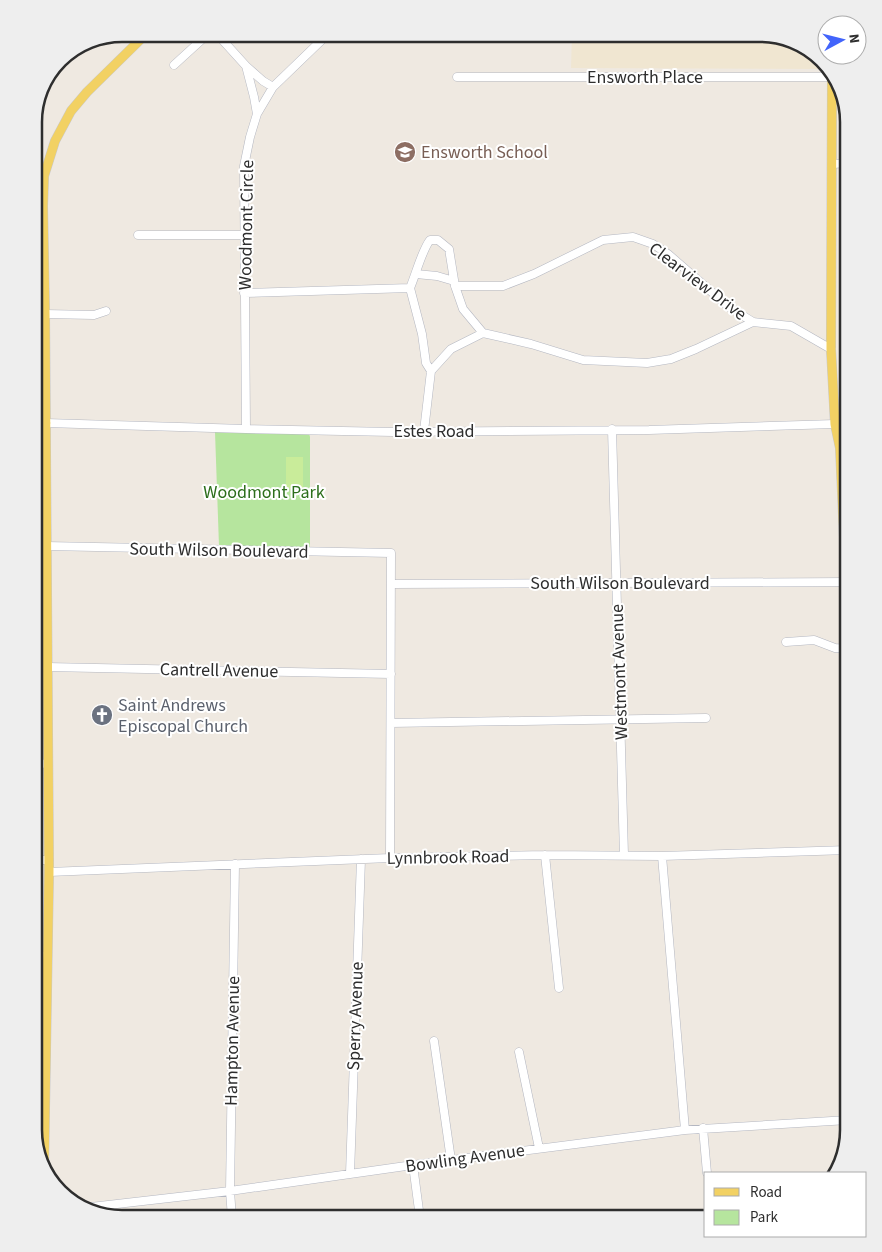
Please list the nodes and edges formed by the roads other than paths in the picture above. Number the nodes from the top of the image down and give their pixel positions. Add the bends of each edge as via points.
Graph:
1 (138, 42) edge
2 (199, 42) edge
3 (224, 42) edge
4 (319, 42) edge
5 (174, 65) dead end
6 (246, 66) junction
7 (824, 75) edge
8 (457, 77) dead end
9 (273, 87) junction
10 (832, 90) edge
11 (257, 114) junction
12 (833, 164) junction
13 (840, 164) edge
14 (44, 176) joint
15 (138, 235) dead end
16 (244, 235) junction
17 (416, 274) junction
18 (454, 283) junction
19 (410, 288) junction
20 (244, 293) junction
21 (106, 311) dead end
22 (45, 314) junction
23 (753, 322) junction
24 (483, 333) junction
25 (832, 349) junction
26 (430, 370) junction
27 (43, 423) edge
28 (46, 423) junction
29 (835, 424) junction
30 (246, 429) junction
31 (612, 429) junction
32 (424, 431) junction
33 (840, 448) edge
34 (46, 546) junction
35 (840, 582) edge
36 (391, 584) junction
37 (616, 584) junction
38 (786, 642) dead end
39 (840, 648) edge
40 (47, 667) junction
41 (391, 674) junction
42 (706, 718) dead end
43 (621, 720) junction
44 (391, 723) junction
45 (42, 764) edge
46 (48, 764) junction
47 (840, 850) edge
48 (544, 855) junction
49 (624, 855) junction
50 (662, 856) junction
51 (390, 858) junction
52 (361, 859) junction
53 (42, 860) edge
54 (48, 860) junction
55 (235, 864) junction
56 (49, 872) junction
57 (42, 956) edge
58 (47, 956) junction
59 (560, 988) dead end
60 (434, 1041) dead end
61 (519, 1052) dead end
62 (42, 1055) edge
63 (46, 1055) junction
64 (840, 1120) edge
65 (704, 1128) junction
66 (685, 1130) junction
67 (43, 1136) edge
68 (539, 1148) junction
69 (452, 1160) junction
70 (414, 1165) junction
71 (707, 1172) edge
72 (350, 1174) junction
73 (230, 1191) junction
74 (100, 1206) edge
75 (231, 1209) edge
76 (419, 1209) edge

1 - 14 main road via 71,111 55,141
2 - 5 street
3 - 6 street, Woodmont Circle
4 - 9 street
6 - 9 street
6 - 11 street, Woodmont Circle
7 - 8 street, Ensworth Place
9 - 11 street
10 - 12 main road
11 - 16 street, Woodmont Circle via 244,166
12 - 13 street
12 - 25 main road
14 - 22 main road
15 - 16 street
16 - 20 street, Woodmont Circle
17 - 18 street, Clearview Drive via 437,276
17 - 18 street via 425,247 430,240 438,240 449,249
17 - 19 street
18 - 23 street, Clearview Drive via 503,286 603,240 633,237 668,254 729,307
18 - 24 street via 462,309
19 - 20 street
19 - 26 street
20 - 30 street, Woodmont Circle
21 - 22 street via 94,315
22 - 28 main road
23 - 24 street via 679,356 647,363 583,360
23 - 25 street, Clearview Drive via 791,326
24 - 26 street via 451,349
25 - 29 main road
26 - 32 street
27 - 28 main road, Estes Road
28 - 30 street, Estes Road
28 - 34 main road
29 - 31 street, Estes Road
29 - 33 main road
30 - 32 street, Estes Road
31 - 32 street, Estes Road
31 - 37 street, Westmont Avenue
34 - 36 street, South Wilson Boulevard via 392,553
34 - 40 main road
35 - 37 street, South Wilson Boulevard
36 - 37 street, South Wilson Boulevard
36 - 41 street
37 - 43 street, Westmont Avenue
38 - 39 street via 814,640
40 - 41 street, Cantrell Avenue
40 - 46 main road
41 - 44 street
42 - 43 street
43 - 44 street
43 - 49 street, Westmont Avenue
44 - 51 street
45 - 46 street
46 - 54 main road
47 - 50 street, Lynnbrook Road
48 - 49 street, Lynnbrook Road
48 - 51 street, Lynnbrook Road
48 - 59 street
49 - 50 street, Lynnbrook Road
50 - 66 street
51 - 52 street, Lynnbrook Road
52 - 55 street, Lynnbrook Road
52 - 72 street, Sperry Avenue
53 - 54 street
54 - 56 main road
55 - 56 street, Lynnbrook Road
55 - 73 street, Hampton Avenue
56 - 58 main road
57 - 58 street
58 - 63 main road
60 - 69 street
61 - 68 street
62 - 63 street
63 - 67 main road
64 - 65 street, Bowling Avenue
65 - 66 street, Bowling Avenue
65 - 71 street
66 - 68 street, Bowling Avenue
68 - 69 street, Bowling Avenue
69 - 70 street, Bowling Avenue
70 - 72 street, Bowling Avenue
70 - 76 street
72 - 73 street, Bowling Avenue
73 - 74 street, Bowling Avenue
73 - 75 street, Hampton Avenue

